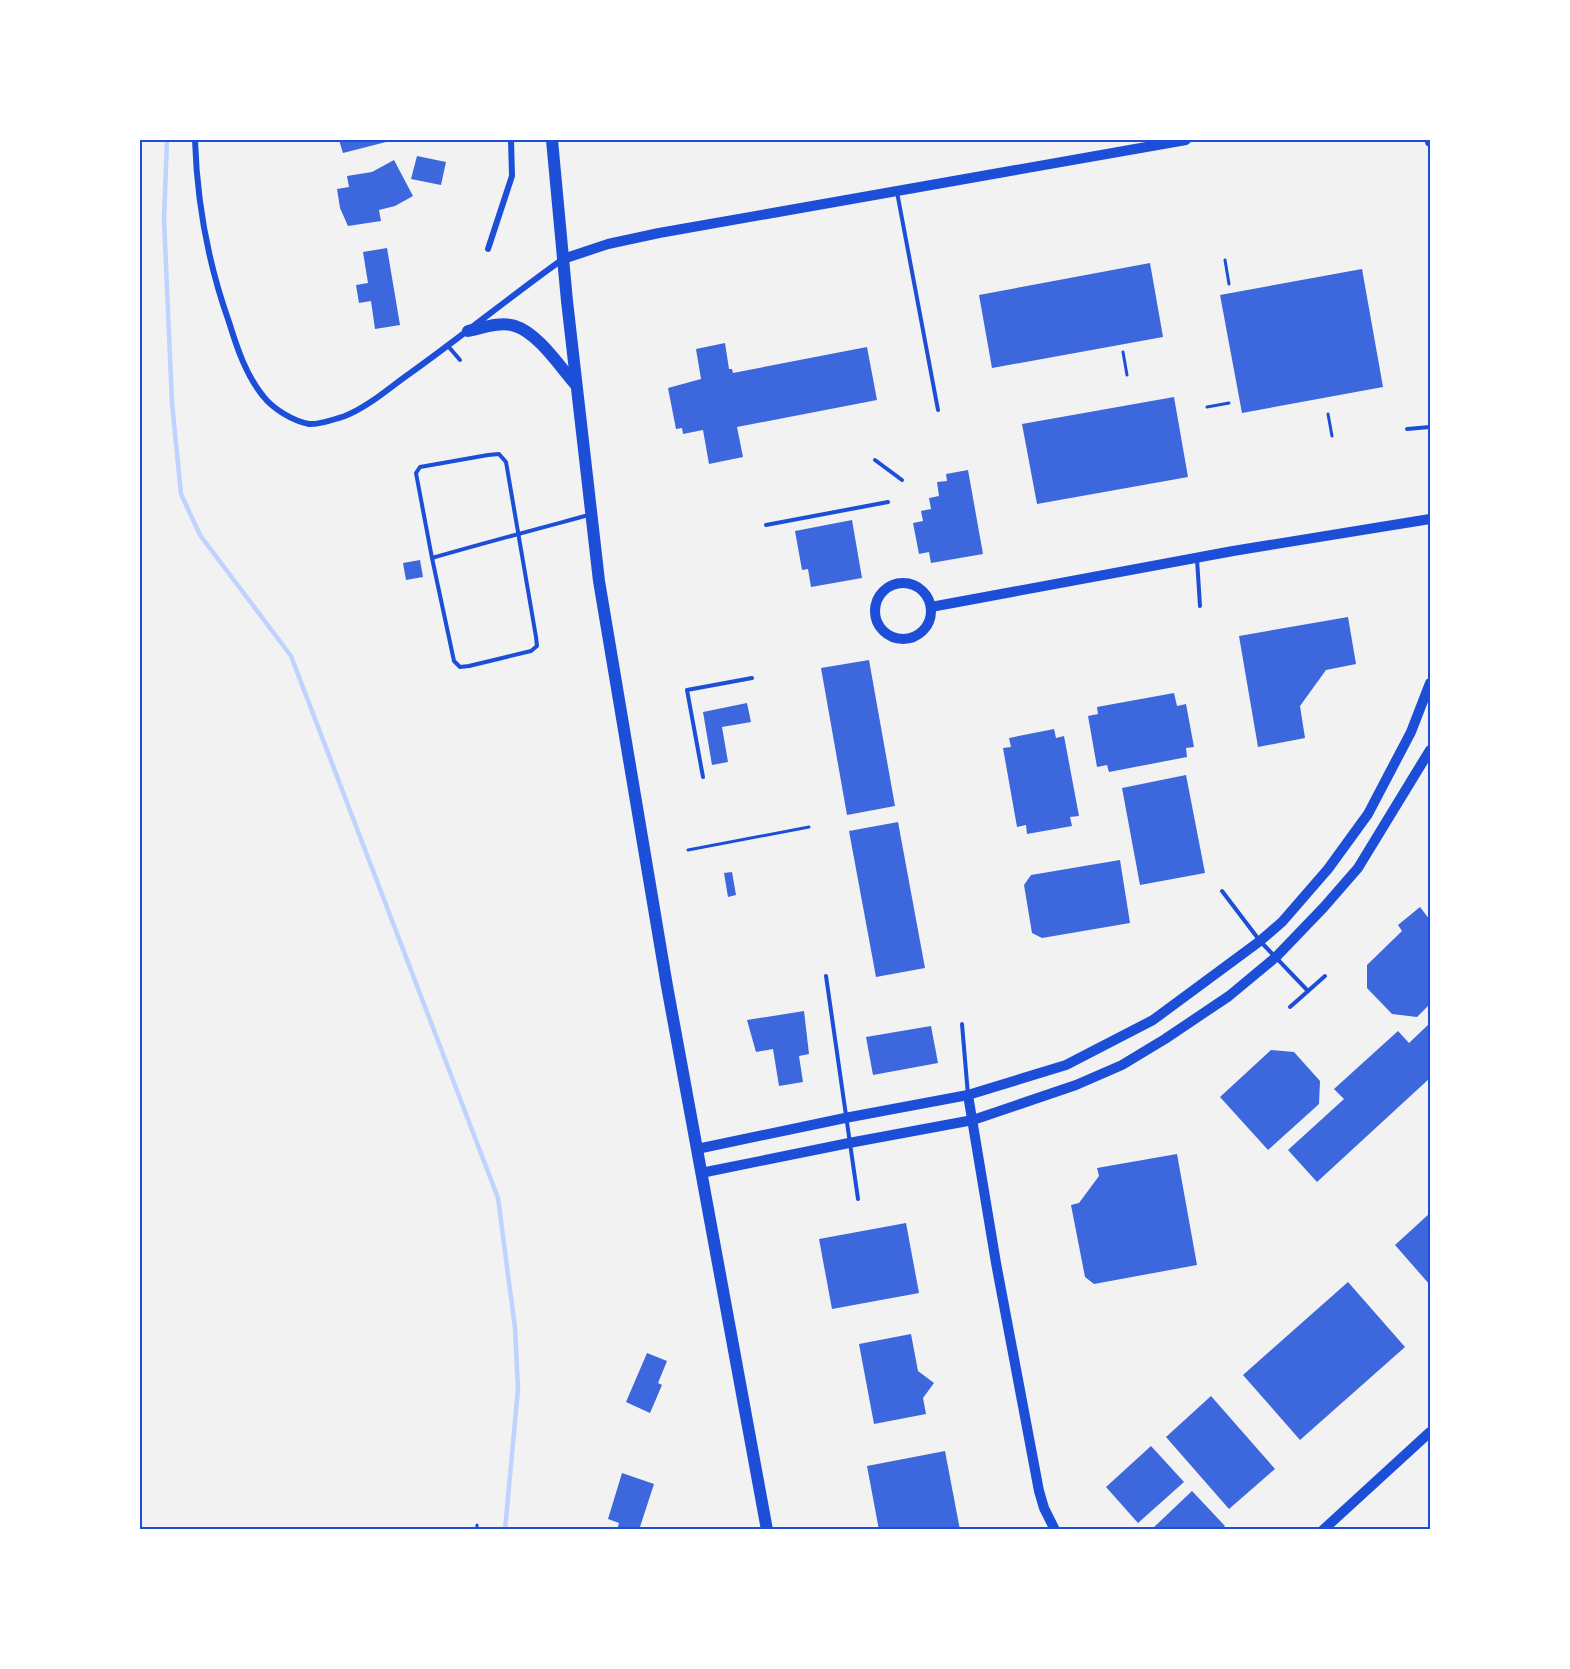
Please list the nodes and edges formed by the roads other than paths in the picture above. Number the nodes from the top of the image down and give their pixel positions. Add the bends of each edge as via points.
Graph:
1 (195, 140) edge
2 (511, 140) edge
3 (552, 140) edge
4 (1186, 140) edge
5 (897, 192) junction
6 (488, 249) dead end
7 (563, 259) junction
8 (468, 331) junction
9 (448, 346) junction
10 (460, 360) dead end
11 (576, 385) junction
12 (938, 410) dead end
13 (1431, 427) edge
14 (1407, 429) dead end
15 (875, 460) dead end
16 (902, 480) dead end
17 (888, 502) dead end
18 (590, 515) junction
19 (1431, 519) edge
20 (766, 525) dead end
21 (517, 534) junction
22 (432, 558) junction
23 (1197, 558) junction
24 (1200, 606) dead end
25 (931, 608) junction
26 (752, 678) dead end
27 (1431, 683) edge
28 (1431, 750) edge
29 (703, 777) dead end
30 (1222, 891) dead end
31 (1260, 941) junction
32 (1276, 957) junction
33 (826, 976) dead end
34 (1325, 976) dead end
35 (1308, 991) junction
36 (1290, 1007) dead end
37 (962, 1024) dead end
38 (968, 1095) junction
39 (845, 1118) junction
40 (973, 1120) junction
41 (849, 1143) junction
42 (697, 1149) junction
43 (701, 1173) junction
44 (858, 1199) dead end
45 (1430, 1435) edge
46 (767, 1530) edge
47 (1055, 1530) edge
48 (1323, 1530) edge

1 - 9 street via 202,218 214,278 247,371 264,398 282,413 310,424 345,416
2 - 6 street via 512,176
3 - 7 main road
4 - 5 street
5 - 7 street via 659,233
5 - 12 lane
7 - 8 street
7 - 11 main road
8 - 9 street
8 - 11 main road via 515,325 533,336
9 - 10 lane
11 - 18 main road
13 - 14 lane
15 - 16 lane
17 - 20 lane
18 - 21 lane
18 - 42 main road via 640,835
19 - 23 street
21 - 22 lane
21 - 22 lane via 506,462 499,454 420,468 416,473
21 - 22 lane via 537,646 531,651 460,667 454,661
23 - 24 lane
23 - 25 street
25 - 25 street via 920,589 899,583 880,594 874,615 885,634 907,640 925,629 931,619
26 - 29 lane via 687,690
27 - 31 street via 1411,732 1368,814 1328,869
28 - 32 street via 1358,868
30 - 31 lane
31 - 32 lane
31 - 38 street via 1137,1030 1066,1065
32 - 35 lane
32 - 40 street via 1229,996 1122,1065
33 - 39 lane
34 - 35 lane
35 - 36 lane
37 - 38 lane
38 - 39 street
38 - 40 street
39 - 41 lane
39 - 42 street
40 - 41 street
40 - 47 street via 1039,1491
41 - 43 street
41 - 44 lane
42 - 43 main road
43 - 46 main road
45 - 48 street

